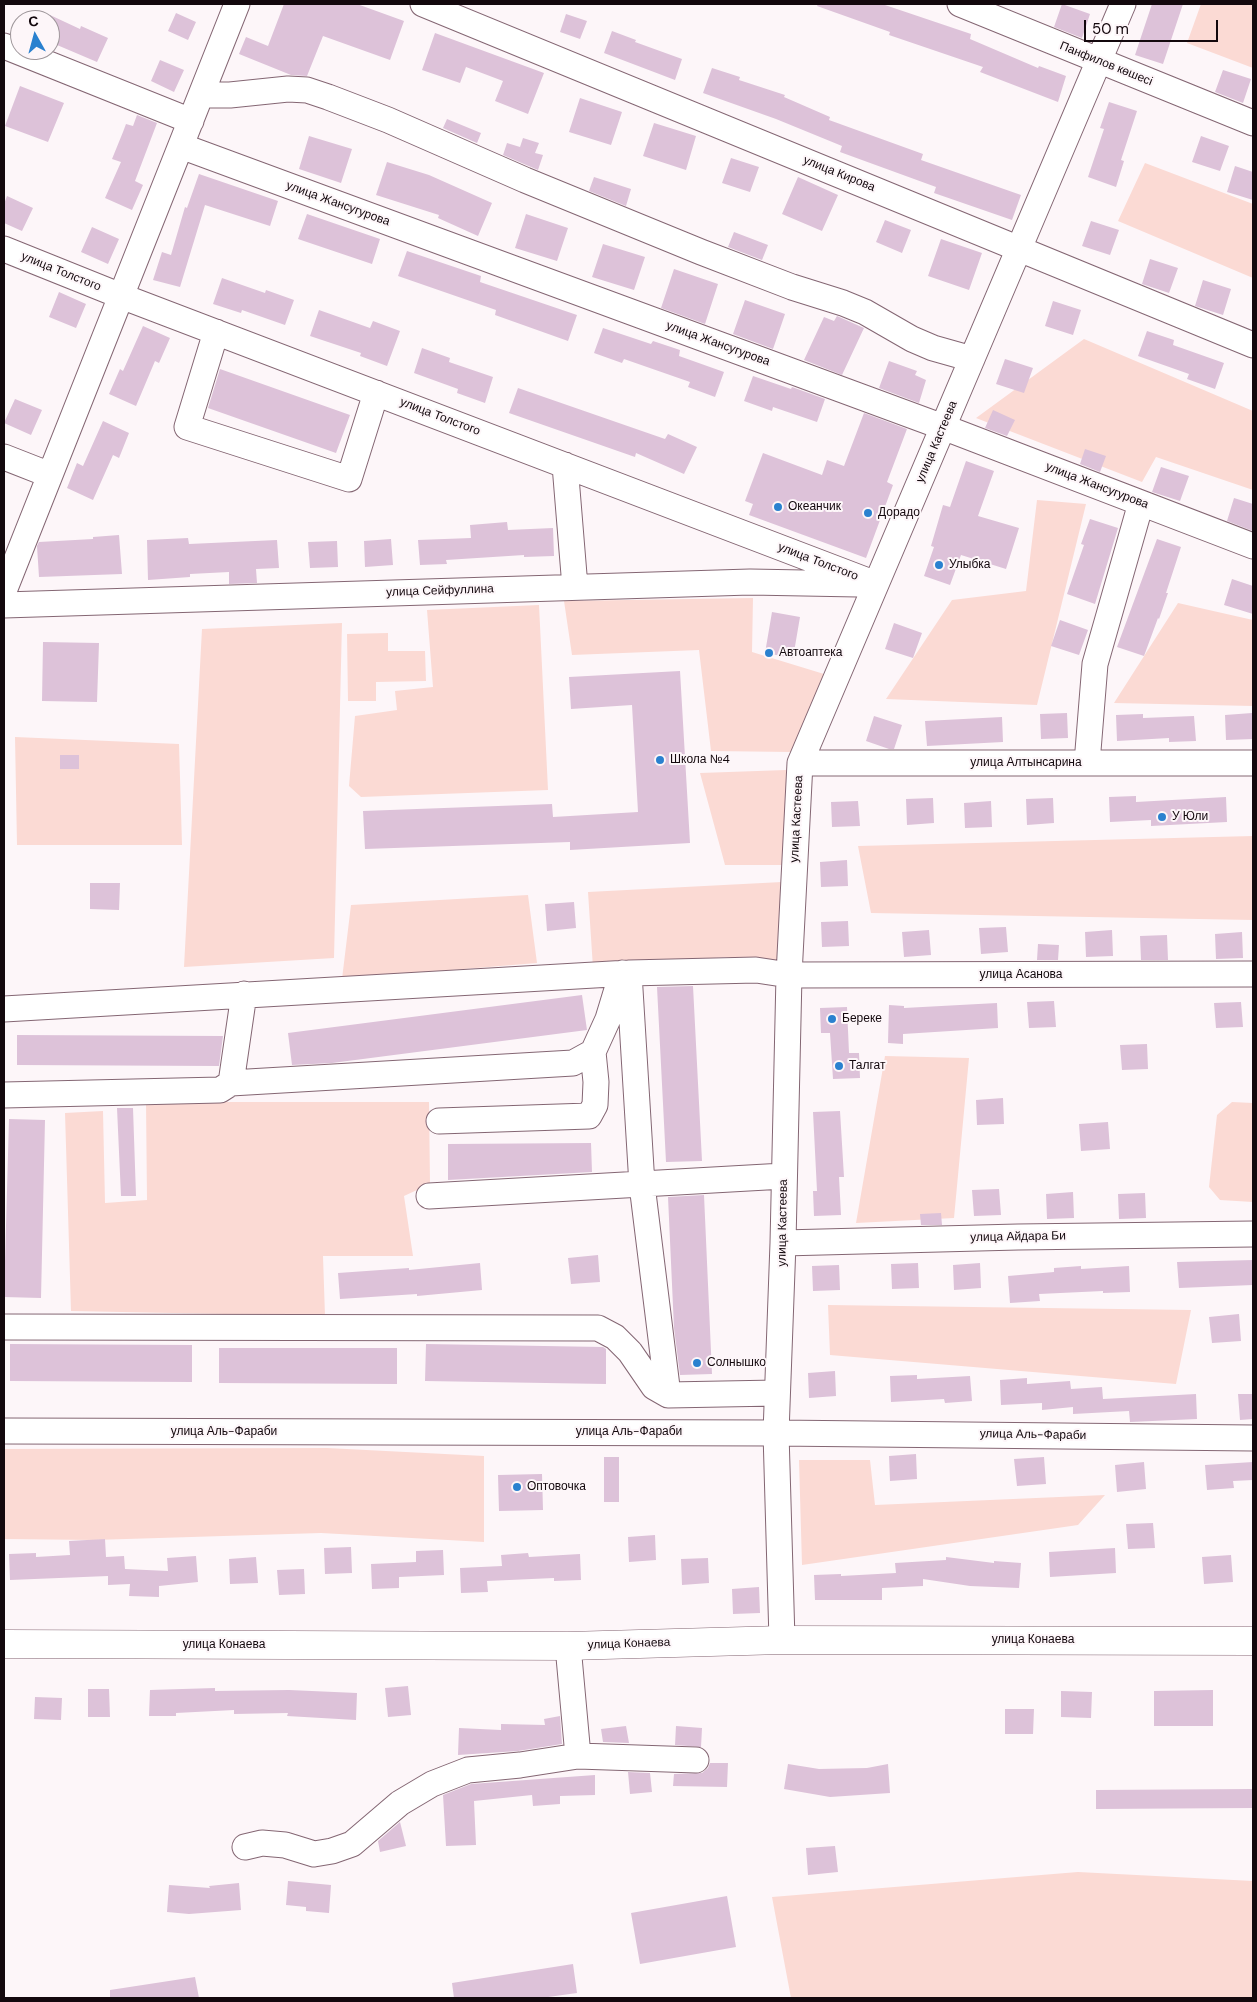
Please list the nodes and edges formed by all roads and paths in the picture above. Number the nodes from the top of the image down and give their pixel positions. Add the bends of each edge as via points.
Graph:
1 (237, 4) edge
2 (423, 4) edge
3 (960, 4) edge
4 (1123, 4) edge
5 (4, 46) edge
6 (1099, 61) junction
7 (201, 94) junction
8 (191, 121) junction
9 (1253, 123) edge
10 (181, 146) junction
11 (1019, 248) junction
12 (4, 249) edge
13 (121, 296) junction
14 (216, 332) junction
15 (1253, 345) edge
16 (972, 359) junction
17 (376, 393) junction
18 (943, 427) junction
19 (4, 457) edge
20 (565, 465) junction
21 (50, 475) junction
22 (1141, 503) junction
23 (1253, 546) edge
24 (876, 584) junction
25 (575, 587) junction
26 (4, 591) edge
27 (4, 605) edge
28 (800, 763) junction
29 (1087, 763) junction
30 (1253, 763) edge
31 (625, 973) junction
32 (1253, 974) edge
33 (789, 975) junction
34 (244, 994) junction
35 (4, 1009) edge
36 (593, 1052) junction
37 (231, 1083) junction
38 (4, 1095) edge
39 (439, 1121) dead end
40 (784, 1176) junction
41 (642, 1185) junction
42 (429, 1196) dead end
43 (1253, 1234) edge
44 (783, 1243) junction
45 (4, 1327) edge
46 (778, 1393) junction
47 (668, 1396) junction
48 (4, 1431) edge
49 (776, 1433) junction
50 (1253, 1438) edge
51 (782, 1640) junction
52 (1253, 1641) edge
53 (4, 1644) edge
54 (568, 1646) junction
55 (578, 1756) junction
56 (696, 1760) dead end
57 (245, 1847) dead end

1 - 7 street
2 - 11 street, улица Кирова
3 - 6 street, Панфилов көшесі
4 - 6 street, улица Кастеева
5 - 8 street
6 - 9 street, Панфилов көшесі
6 - 11 street, улица Кастеева
7 - 8 street
7 - 16 street via 230,95 288,89 307,90 328,97 701,252 792,287 843,302 933,348
8 - 10 street
10 - 13 street
10 - 18 street, улица Жансугурова
11 - 15 street, улица Кирова
11 - 16 street, улица Кастеева
12 - 13 street, улица Толстого
13 - 14 street, улица Толстого
13 - 21 street
14 - 17 street, улица Толстого
14 - 17 street via 186,427 349,479
16 - 18 street, улица Кастеева
17 - 20 street, улица Толстого
18 - 22 street, улица Жансугурова
18 - 24 street, улица Кастеева
19 - 21 street
20 - 24 street, улица Толстого
20 - 25 street
21 - 26 street
22 - 23 street, улица Жансугурова
22 - 29 street via 1094,664
24 - 25 street, улица Сейфуллина via 750,582
24 - 28 street, улица Кастеева
25 - 27 street, улица Сейфуллина
28 - 29 street, улица Алтынсарина
28 - 33 street, улица Кастеева
29 - 30 street, улица Алтынсарина
31 - 33 street, улица Асанова via 756,970
31 - 34 street, улица Асанова
31 - 36 street
31 - 41 street
32 - 33 street, улица Асанова
33 - 40 street, улица Кастеева
34 - 35 street, улица Асанова
34 - 37 street
36 - 37 street via 573,1063
36 - 39 street via 595,1105 590,1116
37 - 38 street via 220,1090
40 - 41 street
40 - 44 street, улица Кастеева
41 - 42 street
41 - 47 street
43 - 44 street, улица Айдара Би
44 - 46 street, улица Кастеева
45 - 47 street via 598,1328 615,1337 630,1352 654,1387
46 - 47 street
46 - 49 street, улица Кастеева
48 - 49 street, улица Аль-Фараби
49 - 50 street, улица Аль-Фараби
49 - 51 street, улица Кастеева
51 - 52 main road, улица Конаева
51 - 54 main road, улица Конаева
53 - 54 main road, улица Конаева
54 - 55 street
55 - 56 street
55 - 57 street via 468,1770 432,1784 400,1803 352,1844 332,1851 314,1854 285,1845 262,1843

